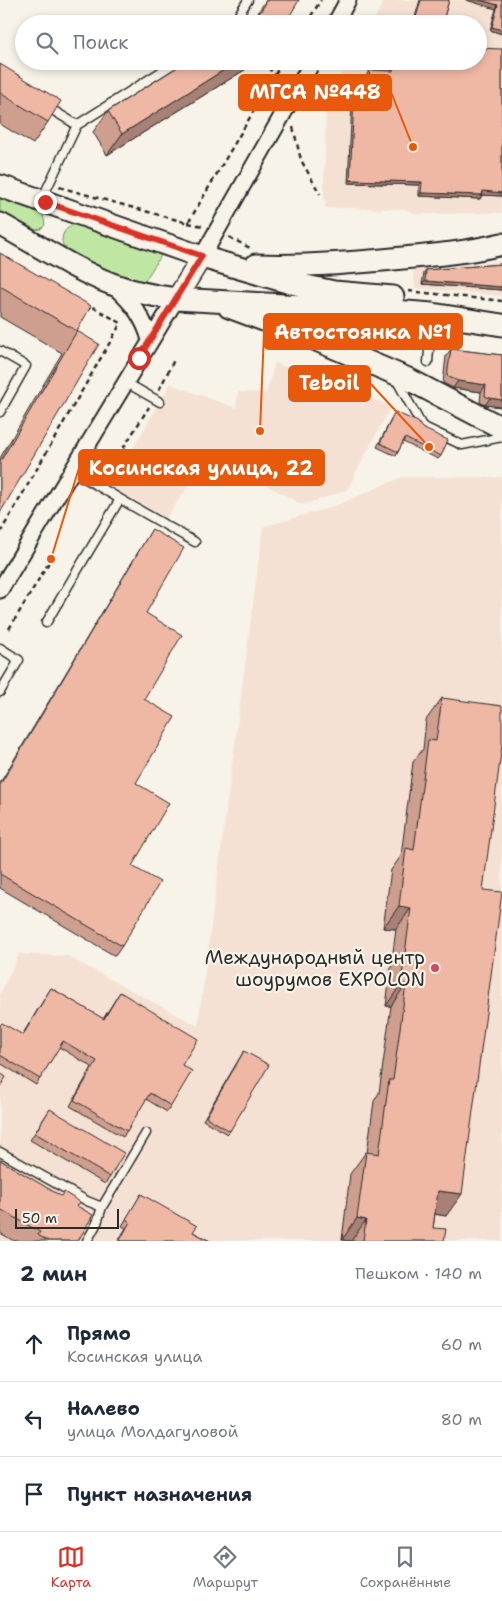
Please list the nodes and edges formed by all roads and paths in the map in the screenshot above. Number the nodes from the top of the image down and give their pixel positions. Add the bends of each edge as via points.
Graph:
1 (248, 0) edge
2 (321, 0) edge
3 (348, 0) edge
4 (239, 15) edge
5 (312, 15) edge
6 (340, 15) edge
7 (164, 70) edge
8 (270, 70) edge
9 (278, 70) edge
10 (308, 70) edge
11 (275, 75) junction
12 (39, 101) edge
13 (287, 105) junction
14 (77, 125) junction
15 (0, 186) edge
16 (45, 192) junction
17 (320, 194) dead end
18 (0, 224) edge
19 (502, 244) edge
20 (202, 256) junction
21 (229, 264) junction
22 (112, 284) junction
23 (406, 291) dead end
24 (176, 299) junction
25 (210, 300) junction
26 (502, 301) edge
27 (86, 304) edge
28 (502, 310) edge
29 (432, 314) junction
30 (502, 324) edge
31 (150, 340) junction
32 (0, 352) edge
33 (174, 360) dead end
34 (428, 362) dead end
35 (393, 373) junction
36 (124, 382) junction
37 (157, 400) junction
38 (0, 412) edge
39 (502, 428) edge
40 (502, 437) edge
41 (71, 470) junction
42 (99, 487) junction
43 (120, 499) junction
44 (0, 533) edge
45 (194, 542) dead end
46 (51, 559) dead end
47 (0, 590) edge
48 (46, 623) dead end
49 (9, 629) dead end
50 (0, 648) edge
51 (0, 692) edge
52 (146, 1134) dead end
53 (0, 1152) edge
54 (102, 1207) junction
55 (87, 1241) edge

1 - 4 lane
2 - 5 path
3 - 6 street
7 - 14 lane
8 - 11 path
9 - 11 path
10 - 13 street
11 - 13 path
11 - 16 path via 188,223
12 - 14 lane
13 - 17 path via 301,160
13 - 20 street
14 - 16 lane
15 - 16 main road
16 - 20 main road
18 - 22 main road
19 - 21 main road via 474,251 355,263 309,266
20 - 21 main road
20 - 24 street
21 - 28 main road via 315,289
22 - 24 main road via 141,294
22 - 31 street via 138,311
23 - 26 path
24 - 25 main road
24 - 31 street
25 - 29 main road
25 - 35 main road
27 - 44 path via 121,323
29 - 30 main road
29 - 34 lane
31 - 36 street
32 - 38 lane via 26,366
33 - 37 path
35 - 39 main road
35 - 40 lane via 422,426 462,444
36 - 37 lane
36 - 41 street
37 - 42 path
41 - 42 lane
41 - 47 street
42 - 43 lane
43 - 45 lane
43 - 48 lane
46 - 49 path
50 - 51 lane via 20,660
52 - 54 lane
53 - 54 lane
54 - 55 lane

